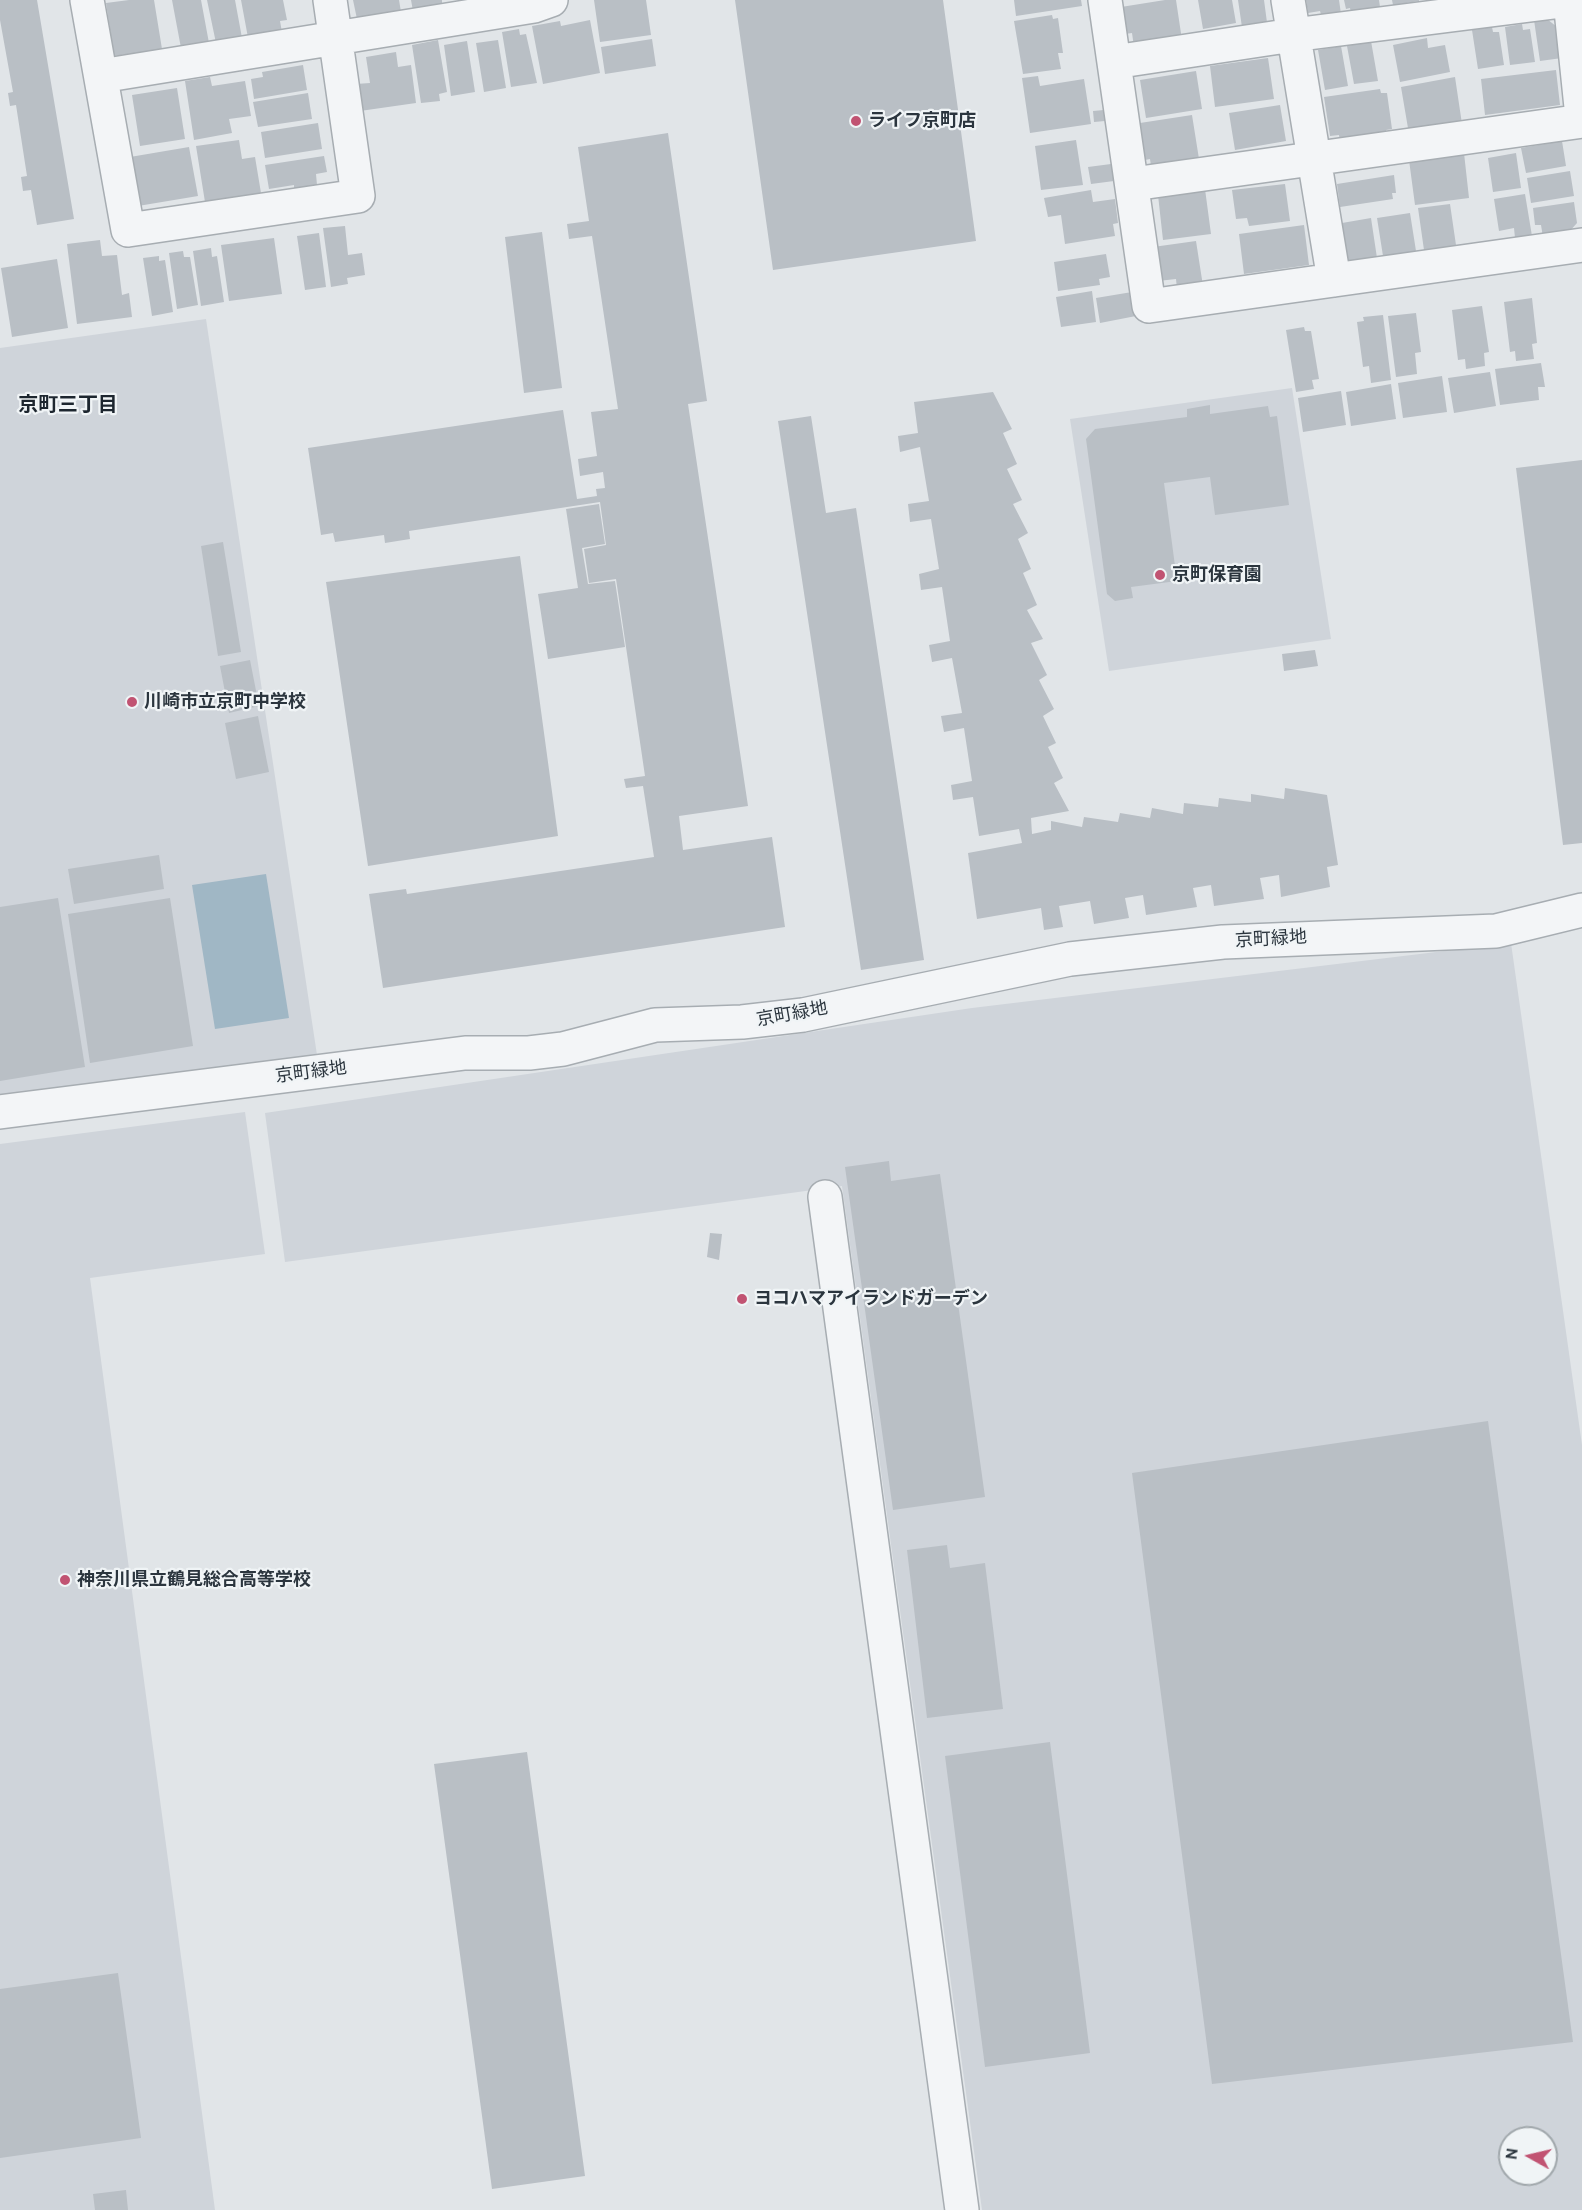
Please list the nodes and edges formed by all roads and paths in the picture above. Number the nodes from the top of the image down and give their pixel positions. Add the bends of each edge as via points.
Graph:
1 (87, 0) edge
2 (330, 0) edge
3 (551, 0) edge
4 (1105, 0) edge
5 (1288, 0) edge
6 (1570, 0) edge
7 (1293, 35) junction
8 (335, 38) junction
9 (1114, 62) junction
10 (101, 76) junction
11 (1582, 117) edge
12 (1582, 121) edge
13 (1315, 157) junction
14 (1133, 184) junction
15 (1582, 245) edge
16 (1334, 280) junction
17 (1582, 910) edge
18 (0, 1112) edge
19 (825, 1197) dead end
20 (962, 2210) edge

1 - 10 street
2 - 8 street
3 - 8 street
4 - 9 street
5 - 7 street
6 - 7 street
6 - 11 street
7 - 9 street
7 - 13 street
8 - 10 street
8 - 10 street via 358,196 128,230
9 - 14 street
12 - 13 street
13 - 14 street
13 - 16 street
14 - 16 street via 1149,306
15 - 16 street
17 - 18 street, 京町緑地 via 1496,931 1234,941 1070,958 782,1018 655,1025 563,1049 465,1053
19 - 20 street

